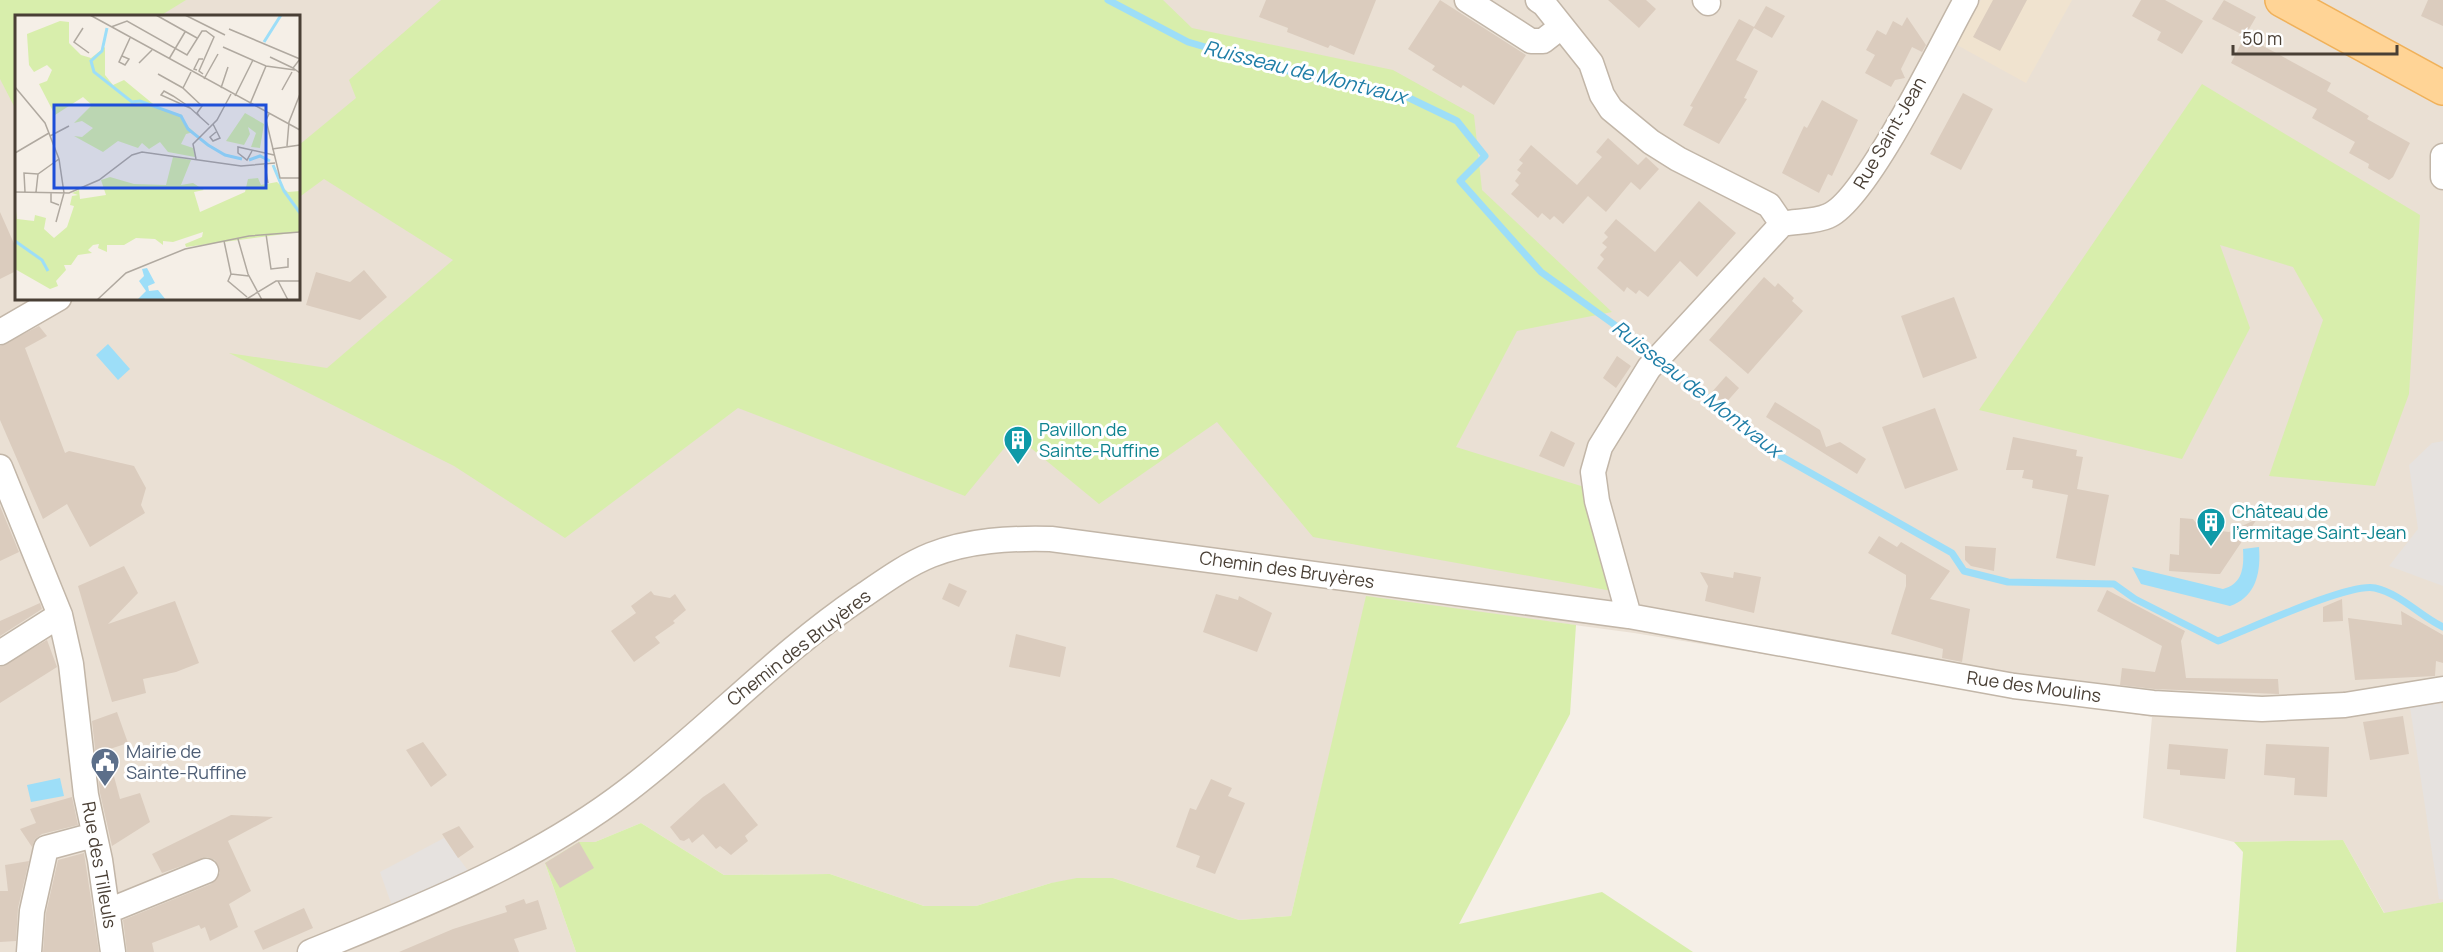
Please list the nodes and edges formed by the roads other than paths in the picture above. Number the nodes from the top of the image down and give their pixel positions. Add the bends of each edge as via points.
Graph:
1 (1467, 0) edge
2 (1538, 0) edge
3 (1966, 0) edge
4 (2282, 0) edge
5 (1561, 27) junction
6 (2443, 88) edge
7 (2443, 156) edge
8 (2443, 177) edge
9 (1782, 224) junction
10 (56, 300) edge
11 (0, 332) edge
12 (0, 467) edge
13 (60, 615) junction
14 (1629, 616) junction
15 (0, 653) edge
16 (2443, 689) edge
17 (94, 835) junction
18 (206, 871) dead end
19 (108, 911) junction
20 (29, 952) edge
21 (113, 952) edge
22 (310, 952) edge

1 - 5 street via 1531,41 1544,41
2 - 5 street
3 - 9 street, Rue Saint-Jean via 1870,173 1847,203 1828,216
4 - 6 main road
5 - 9 street via 1591,63 1611,109 1678,159 1769,206
7 - 8 street
9 - 14 street via 1649,368 1600,447 1593,472 1597,501
10 - 11 street
12 - 13 street, Rue des Tilleuls
13 - 15 street
13 - 17 street, Rue des Tilleuls via 71,664
14 - 16 street, Rue des Moulins via 2014,686 2153,703 2262,709 2345,705
14 - 22 street, Chemin des Bruyères via 1051,539 1014,538 957,547 899,571 831,617 628,790 572,829 439,898
17 - 19 street, Rue des Tilleuls
17 - 20 street via 46,848 32,911
18 - 19 street
19 - 21 street, Rue des Tilleuls

